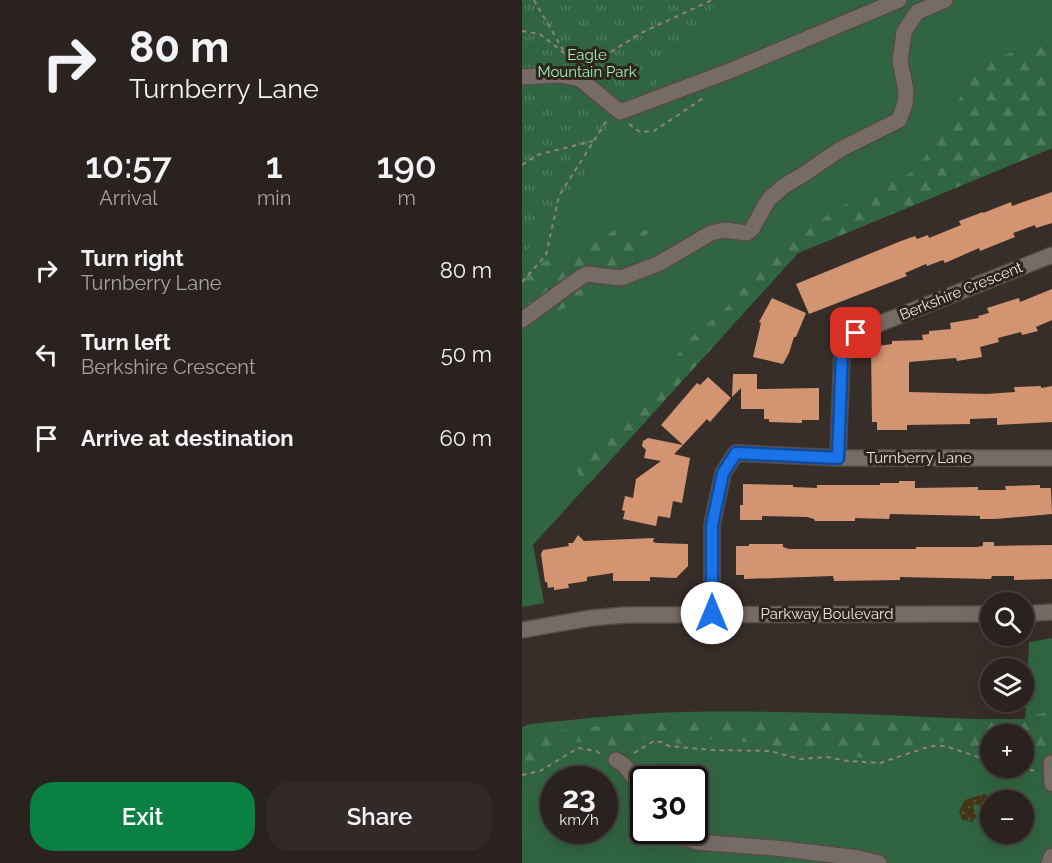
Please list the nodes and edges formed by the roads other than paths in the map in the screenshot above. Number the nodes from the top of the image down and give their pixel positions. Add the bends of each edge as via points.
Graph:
1 (899, 0) edge
2 (945, 0) edge
3 (522, 77) edge
4 (1052, 255) edge
5 (522, 320) edge
6 (838, 458) junction
7 (1052, 458) edge
8 (1052, 612) edge
9 (712, 613) junction
10 (1034, 613) edge
11 (980, 614) edge
12 (522, 630) edge
13 (616, 760) road end
14 (1050, 763) road end
15 (630, 772) edge
16 (1052, 784) edge
17 (708, 843) edge
18 (1052, 856) edge
19 (879, 863) edge
20 (1049, 863) edge

1 - 3 street via 732,69 618,110 580,79 560,75
2 - 5 street via 917,12 904,32 900,61 906,91 899,120 839,150 783,186 768,200 747,233 711,233 658,264 621,278 587,274
4 - 6 street, Berkshire Crescent via 856,333 842,353
6 - 7 street, Turnberry Lane
6 - 9 street, Turnberry Lane via 736,453 723,473 712,525
8 - 10 street
9 - 11 street, Parkway Boulevard
9 - 12 street, Parkway Boulevard via 591,618
13 - 15 street
14 - 16 street
17 - 19 street
18 - 20 street

